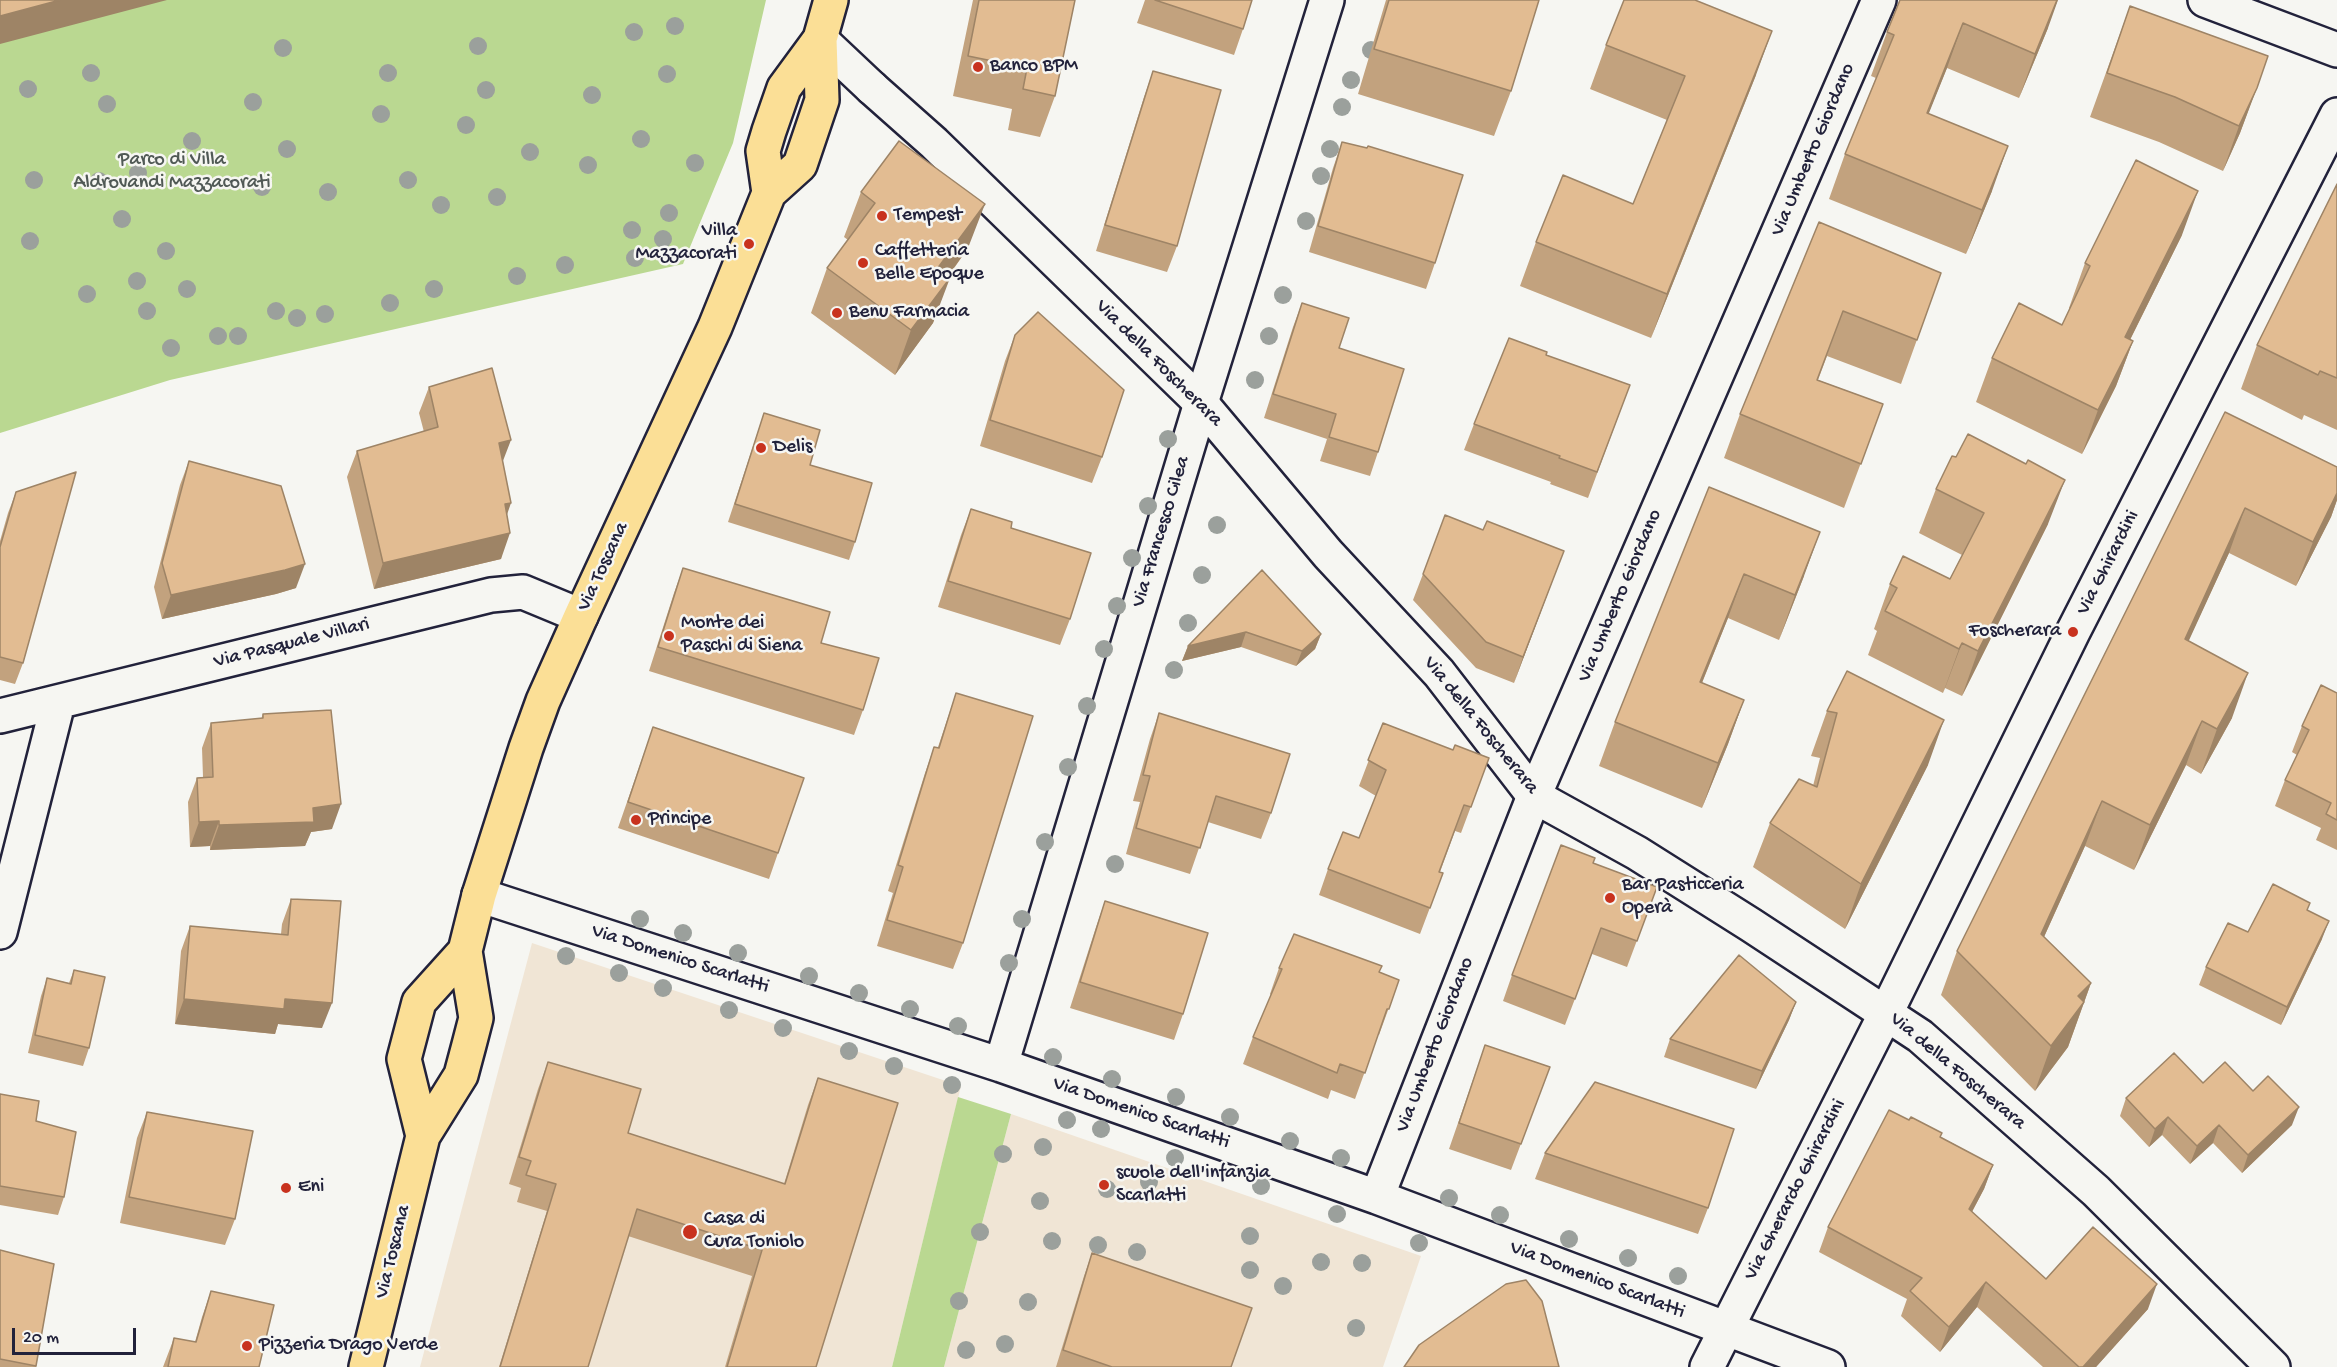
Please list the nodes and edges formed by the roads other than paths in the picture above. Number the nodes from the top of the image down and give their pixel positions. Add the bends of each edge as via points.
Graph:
1 (831, 0) edge
2 (1327, 0) edge
3 (1879, 0) edge
4 (2205, 0) edge
5 (820, 39) junction
6 (2337, 50) edge
7 (2337, 115) edge
8 (1201, 403) junction
9 (581, 616) junction
10 (58, 703) junction
11 (0, 716) edge
12 (1534, 796) junction
13 (479, 895) junction
14 (0, 932) edge
15 (465, 951) junction
16 (1886, 1013) junction
17 (1001, 1065) junction
18 (423, 1136) junction
19 (1377, 1197) junction
20 (1727, 1329) junction
21 (366, 1367) edge
22 (1707, 1367) edge
23 (1828, 1367) edge
24 (2273, 1367) edge

1 - 5 main road, Via Toscana
2 - 8 street, Via Francesco Cilea
3 - 12 street, Via Umberto Giordano
4 - 6 street
5 - 8 street, Via della Foscherara via 934,143
5 - 9 main road, Via Toscana via 822,99 800,165 769,193 715,327
7 - 16 street, Via Ghirardini via 2073,632
8 - 12 street, Via della Foscherara via 1328,554 1439,673
8 - 17 street, Via Francesco Cilea
9 - 10 street, Via Pasquale Villari via 523,592 490,595
9 - 13 main road, Via Toscana via 543,701
10 - 11 street, Via Pasquale Villari
10 - 14 street
12 - 16 street, Via della Foscherara via 1637,853
12 - 19 street, Via Umberto Giordano
13 - 15 main road, Via Toscana
13 - 17 street, Via Domenico Scarlatti
15 - 18 main road, Via Toscana via 476,1018 461,1075
15 - 18 main road, Via Toscana via 419,1002 404,1059
16 - 20 street, Via Gherardo Ghirardini
16 - 24 street, Via della Foscherara via 1920,1036 2096,1191
17 - 19 street, Via Domenico Scarlatti
18 - 21 main road, Via Toscana
19 - 20 street, Via Domenico Scarlatti
20 - 22 street, Via Gherardo Ghirardini
20 - 23 street, Via Domenico Scarlatti

